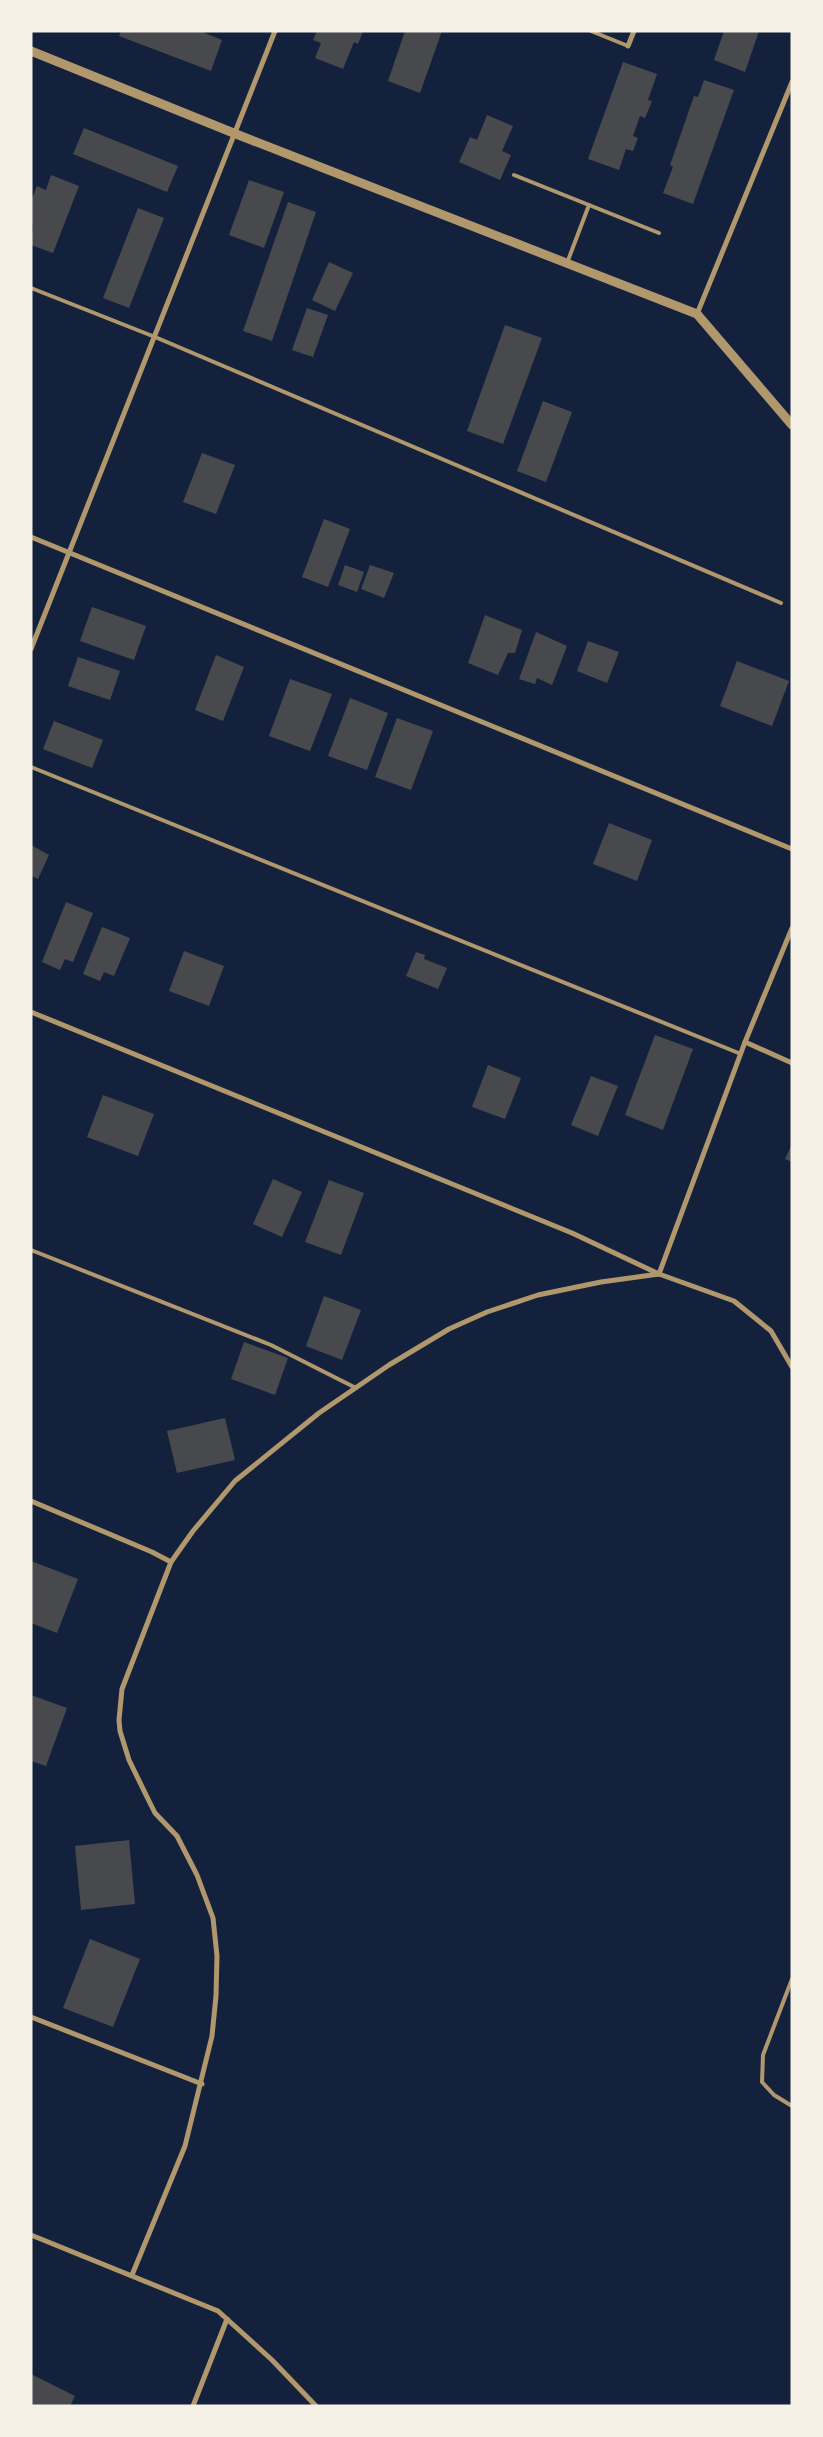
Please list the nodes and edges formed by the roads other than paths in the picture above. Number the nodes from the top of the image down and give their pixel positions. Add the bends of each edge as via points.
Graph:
1 (274, 31) edge
2 (591, 31) edge
3 (634, 31) edge
4 (628, 46) joint
5 (31, 51) edge
6 (792, 82) edge
7 (236, 134) junction
8 (514, 175) dead end
9 (590, 205) junction
10 (659, 233) dead end
11 (567, 263) junction
12 (31, 288) edge
13 (697, 314) junction
14 (155, 337) junction
15 (792, 425) edge
16 (31, 537) edge
17 (70, 552) junction
18 (781, 603) dead end
19 (31, 649) edge
20 (31, 767) edge
21 (792, 849) edge
22 (792, 928) edge
23 (31, 1012) edge
24 (745, 1042) junction
25 (741, 1054) junction
26 (792, 1063) edge
27 (31, 1250) edge
28 (659, 1274) junction
29 (792, 1367) edge
30 (356, 1388) junction
31 (31, 1501) edge
32 (171, 1562) junction
33 (792, 1979) edge
34 (31, 2017) edge
35 (202, 2084) junction
36 (792, 2106) edge
37 (31, 2235) edge
38 (132, 2275) junction
39 (227, 2318) junction
40 (193, 2406) edge
41 (316, 2406) edge

1 - 7 street
2 - 4 lane
3 - 4 street
5 - 7 street
6 - 13 street
7 - 11 street
7 - 14 street
8 - 9 lane
9 - 10 lane
9 - 11 lane
11 - 13 street
12 - 14 lane
13 - 15 street
14 - 17 street
14 - 18 lane
16 - 17 street
17 - 19 street
17 - 21 street
20 - 25 lane
22 - 24 street
23 - 28 street via 572,1233
24 - 25 street
24 - 26 street
25 - 28 street
27 - 30 lane via 271,1345
28 - 29 street via 734,1301 771,1331
28 - 30 street via 538,1295 486,1312 449,1329
30 - 32 street via 305,1424 235,1481
31 - 32 street
32 - 35 street via 122,1688 119,1720 129,1760 155,1813 177,1836 213,1918 217,1956 216,1996
33 - 36 lane via 764,2055 762,2082 774,2095
34 - 35 street
35 - 38 street via 185,2146
37 - 38 street
38 - 39 street via 218,2311
39 - 40 street
39 - 41 street

